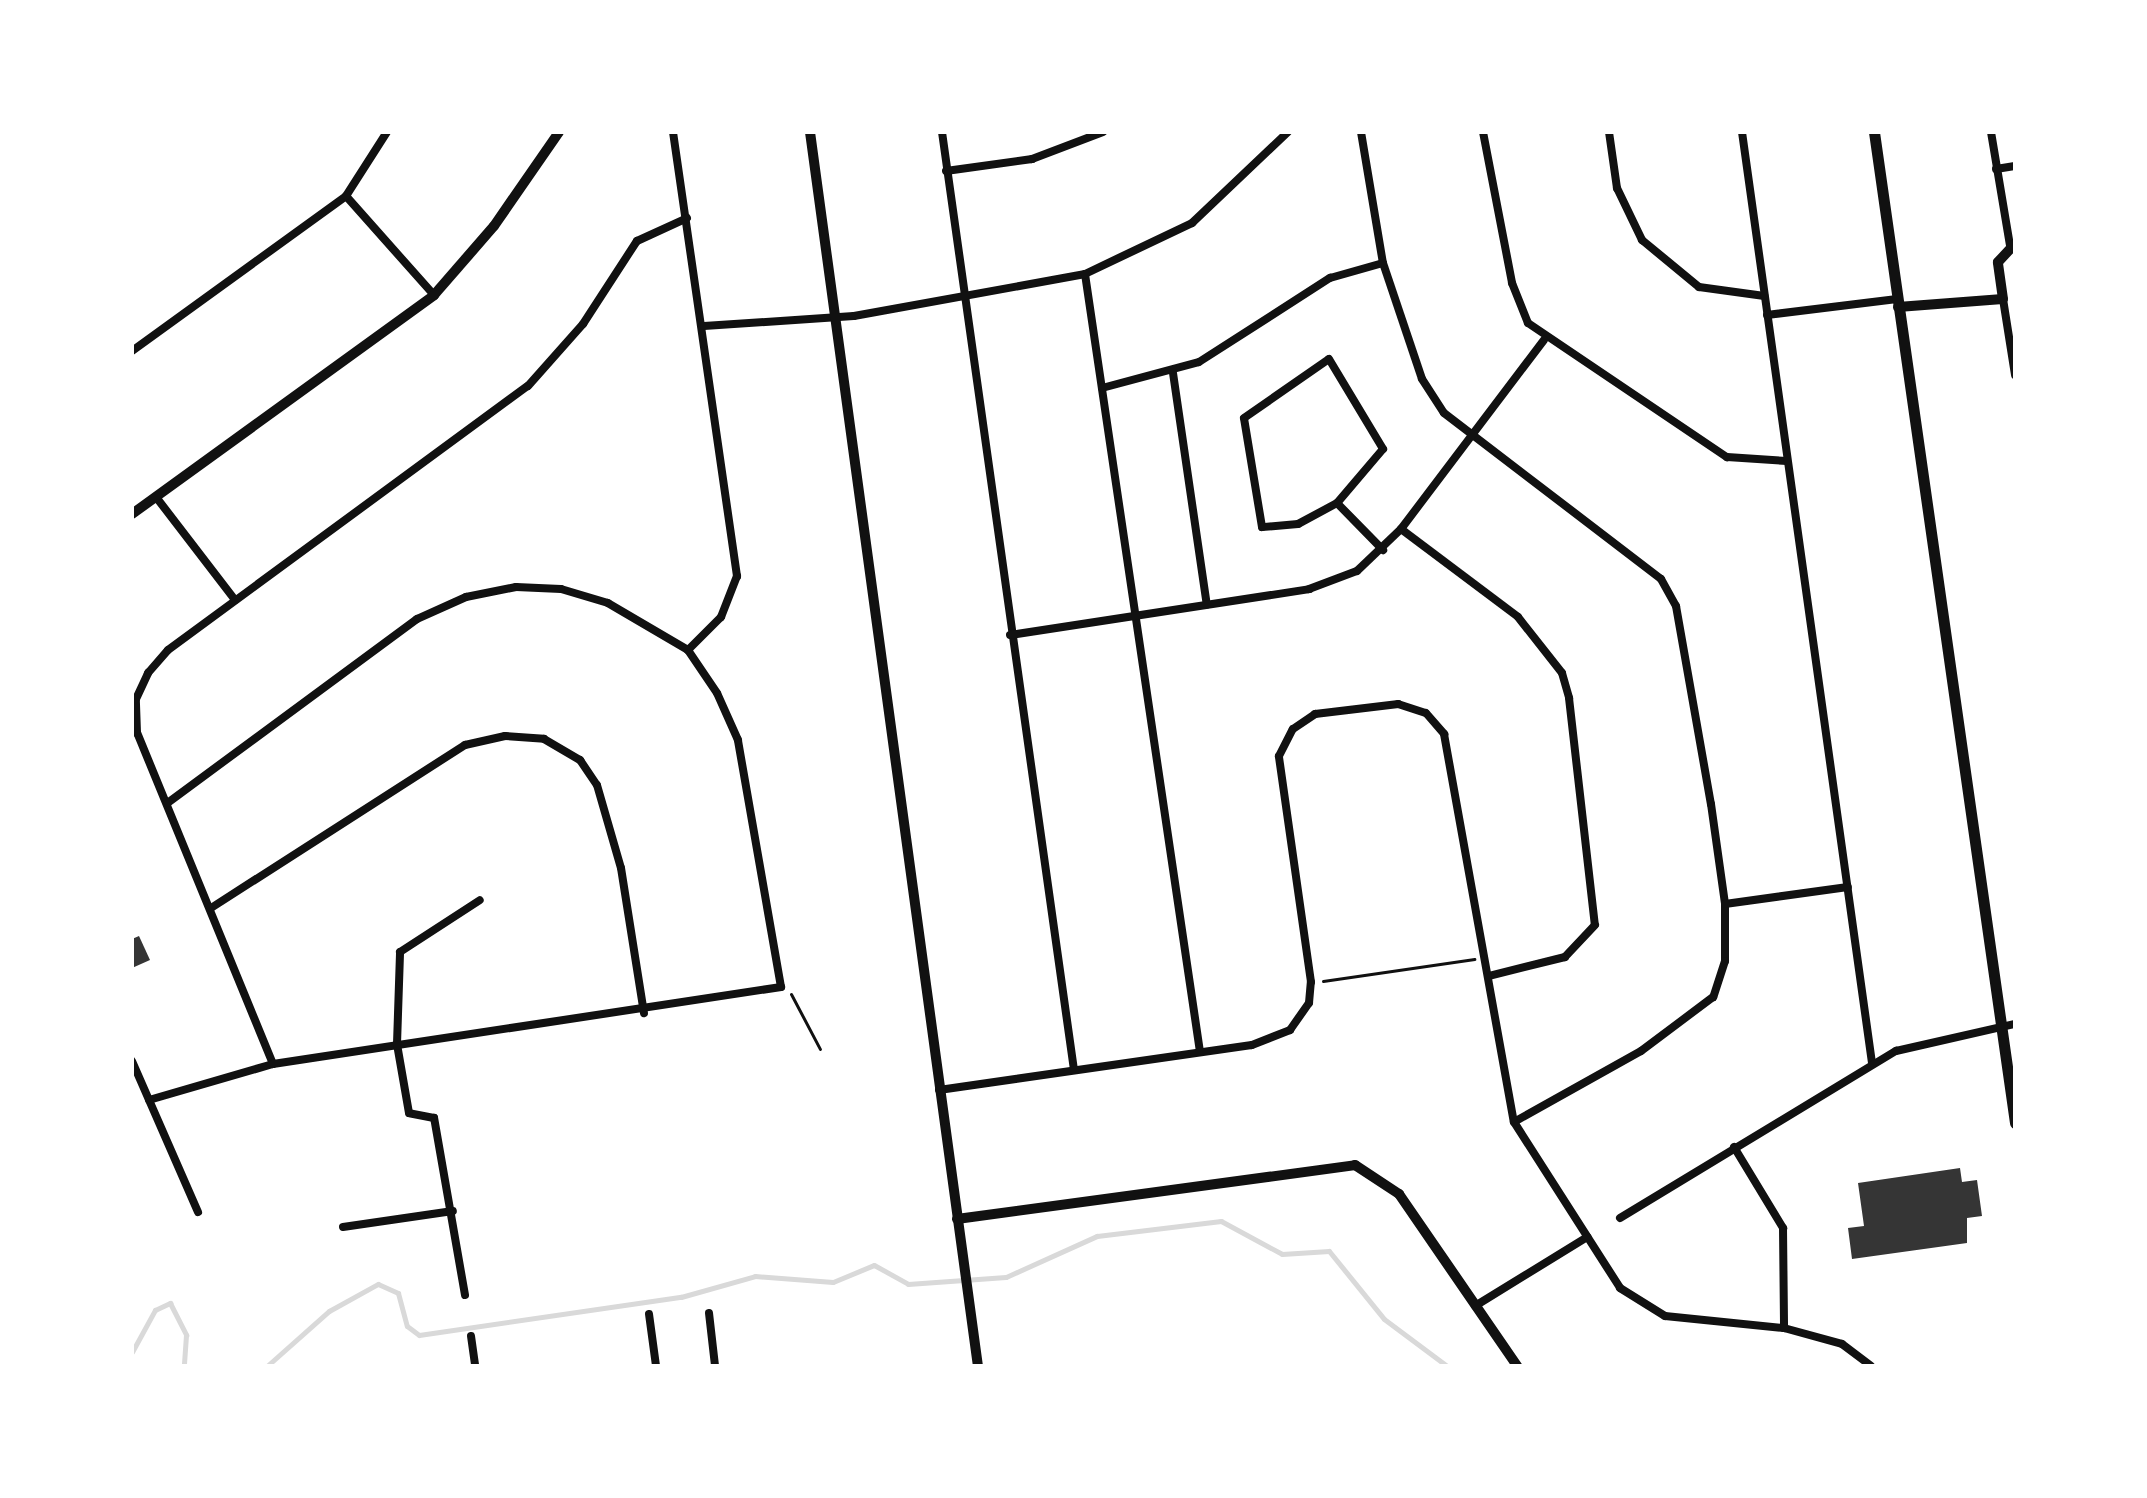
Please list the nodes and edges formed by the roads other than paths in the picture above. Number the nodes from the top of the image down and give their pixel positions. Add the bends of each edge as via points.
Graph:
1 (387, 132) edge
2 (559, 132) edge
3 (673, 132) edge
4 (810, 132) edge
5 (942, 132) edge
6 (1103, 132) edge
7 (1288, 132) edge
8 (1361, 132) edge
9 (1483, 132) edge
10 (1609, 132) edge
11 (1742, 132) edge
12 (1874, 132) edge
13 (1991, 132) edge
14 (2015, 166) edge
15 (1996, 169) junction
16 (946, 171) junction
17 (346, 196) junction
18 (687, 218) junction
19 (2013, 244) edge
20 (1383, 263) junction
21 (1085, 274) junction
22 (434, 295) junction
23 (963, 295) junction
24 (1764, 296) junction
25 (2003, 299) junction
26 (1897, 303) junction
27 (1767, 315) junction
28 (2010, 315) edge
29 (835, 319) junction
30 (704, 326) junction
31 (1544, 340) junction
32 (132, 351) edge
33 (1173, 373) junction
34 (2015, 375) edge
35 (1102, 388) junction
36 (1471, 433) junction
37 (1787, 461) junction
38 (156, 497) junction
39 (1337, 503) junction
40 (132, 514) edge
41 (1401, 529) junction
42 (1383, 550) junction
43 (235, 600) junction
44 (1207, 605) junction
45 (1136, 616) junction
46 (1010, 635) junction
47 (688, 650) junction
48 (167, 803) junction
49 (1848, 887) junction
50 (480, 900) dead end
51 (1725, 904) junction
52 (211, 908) junction
53 (1489, 976) junction
54 (644, 1013) junction
55 (2015, 1024) edge
56 (2001, 1026) junction
57 (397, 1044) junction
58 (1200, 1052) junction
59 (132, 1061) edge
60 (1872, 1063) junction
61 (273, 1064) junction
62 (1074, 1070) junction
63 (939, 1090) junction
64 (149, 1100) junction
65 (1514, 1122) junction
66 (2015, 1123) edge
67 (1734, 1147) junction
68 (453, 1211) junction
69 (198, 1212) dead end
70 (1620, 1218) dead end
71 (957, 1219) junction
72 (343, 1227) dead end
73 (1587, 1237) junction
74 (465, 1295) dead end
75 (1475, 1306) junction
76 (709, 1313) dead end
77 (649, 1314) dead end
78 (1784, 1328) junction
79 (471, 1336) dead end
80 (475, 1366) edge
81 (656, 1366) edge
82 (715, 1366) edge
83 (978, 1366) edge
84 (1517, 1366) edge
85 (1871, 1366) edge

1 - 17 street
2 - 22 street
3 - 18 street
4 - 29 street
5 - 16 street
6 - 16 street via 1032,159
7 - 21 street via 1192,223
8 - 20 street
9 - 31 street via 1518,305
10 - 24 street via 1617,188 1642,240 1699,287
11 - 24 street
12 - 26 main road
13 - 15 street
14 - 15 street
15 - 19 street
16 - 23 street
17 - 22 street
17 - 32 street
18 - 30 street
18 - 43 street via 637,241 583,324 528,386
19 - 25 street via 1998,262
20 - 33 street via 1330,278
20 - 36 street via 1422,379 1444,413
21 - 23 street
21 - 35 street
22 - 38 street
23 - 29 street
23 - 46 street
24 - 27 street
25 - 26 street
25 - 28 street
26 - 27 street
26 - 56 main road
27 - 37 street
28 - 34 street
29 - 30 street
29 - 63 street
30 - 47 street via 737,576 721,617
31 - 36 street
31 - 37 street via 1727,457
33 - 35 street
33 - 44 street
35 - 45 street
36 - 41 street
36 - 51 street via 1640,557 1676,606
37 - 49 street
38 - 40 street
38 - 43 street
39 - 39 street via 1383,449 1325,360 1248,412 1243,424 1262,527 1298,524
39 - 42 street
41 - 42 street
41 - 53 street via 1518,617 1562,673 1569,698 1595,925 1565,957
42 - 44 street via 1333,582
43 - 48 street via 168,650 136,699 137,733
44 - 45 street
45 - 46 street
45 - 58 street
46 - 62 street
47 - 48 street via 608,603 561,589 466,597 417,619
47 - 54 street via 738,740 781,987
48 - 52 street
49 - 51 street
49 - 60 street
50 - 57 street via 400,952
51 - 65 street via 1722,980 1700,1012
52 - 54 street via 465,745 505,736 544,739 580,760 602,798
52 - 61 street
53 - 58 street via 1444,734 1426,713 1370,703 1315,714 1293,729 1279,756 1311,982 1309,1003 1290,1030
53 - 65 street
54 - 57 street
55 - 56 street
56 - 60 street via 1934,1037
56 - 66 main road
57 - 61 street
57 - 68 street via 409,1113 434,1118
58 - 62 street
59 - 64 street
60 - 67 street
61 - 64 street
62 - 63 street
63 - 71 street
64 - 69 street
65 - 73 street
67 - 70 street
67 - 78 street via 1783,1228
68 - 72 street
68 - 74 street
71 - 75 street via 1355,1165 1399,1194
71 - 83 street
73 - 75 street
73 - 78 street via 1620,1288 1649,1309
75 - 84 street
76 - 82 street
77 - 81 street
78 - 85 street via 1842,1344
79 - 80 street

